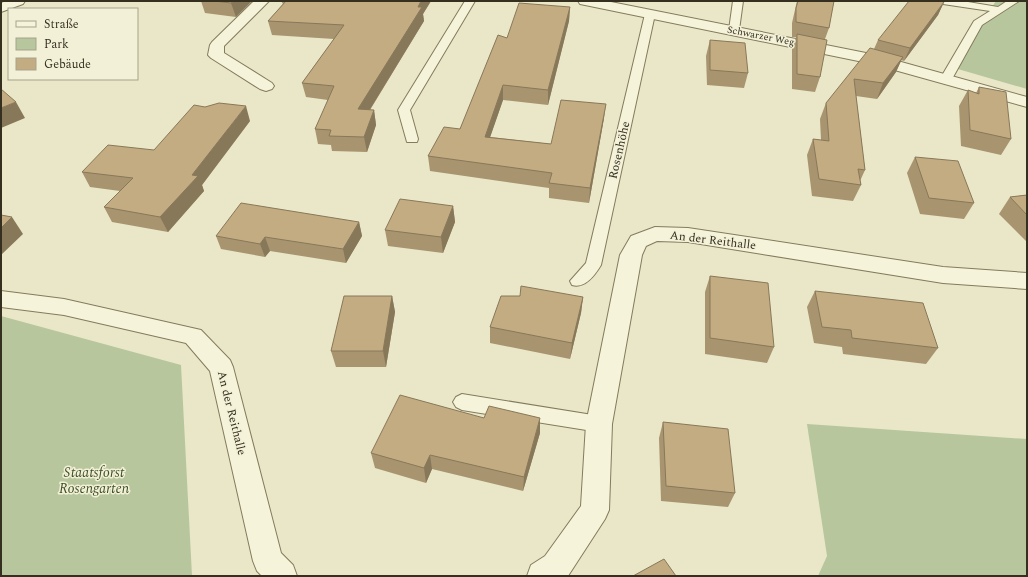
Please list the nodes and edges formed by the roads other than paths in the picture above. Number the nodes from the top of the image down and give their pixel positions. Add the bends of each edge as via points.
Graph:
1 (18, 1) edge
2 (262, 1) edge
3 (470, 1) edge
4 (585, 1) edge
5 (738, 1) edge
6 (943, 1) edge
7 (1014, 1) edge
8 (1, 8) edge
9 (1000, 10) junction
10 (650, 14) junction
11 (734, 30) junction
12 (946, 79) junction
13 (266, 86) dead end
14 (1027, 102) edge
15 (412, 139) dead end
16 (578, 281) dead end
17 (1027, 281) edge
18 (1, 299) edge
19 (462, 402) dead end
20 (599, 424) junction
21 (282, 576) edge
22 (542, 576) edge

1 - 8 street
2 - 13 street via 217,45 216,55
3 - 15 lane via 404,110
4 - 10 street, Schwarzer Weg
5 - 11 lane
6 - 9 lane
7 - 9 lane
9 - 12 lane via 978,23
10 - 11 street, Schwarzer Weg
10 - 16 lane, Rosenhöhe via 593,265
11 - 12 street, Schwarzer Weg via 817,46
12 - 14 street, Schwarzer Weg
17 - 20 street, An der Reithalle via 943,276 688,235 655,234 638,240 631,255
18 - 21 street, An der Reithalle via 64,307 193,336 222,367 268,561
19 - 20 lane
20 - 22 street, An der Reithalle via 596,510 556,567

